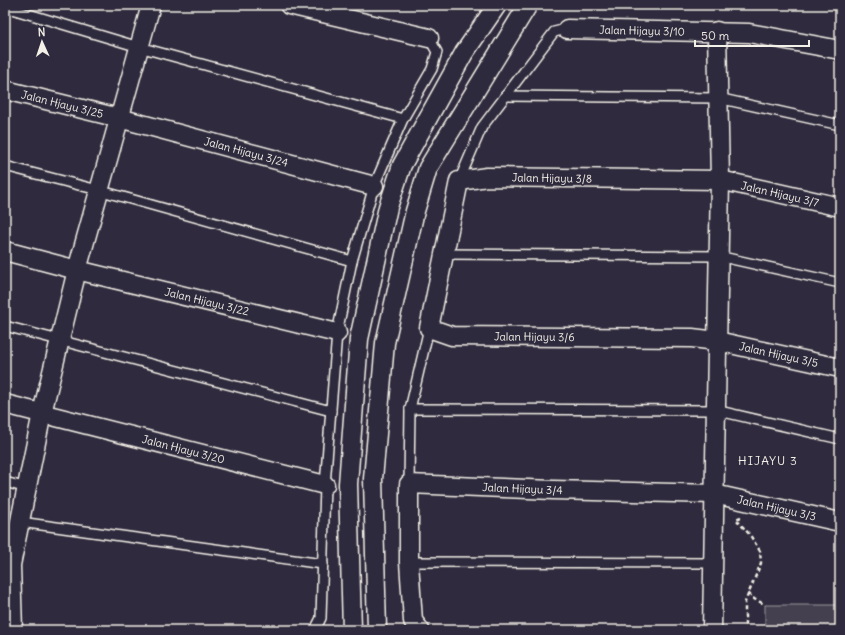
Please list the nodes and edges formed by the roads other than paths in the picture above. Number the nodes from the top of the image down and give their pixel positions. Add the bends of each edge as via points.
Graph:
1 (151, 5) edge
2 (289, 5) edge
3 (497, 5) edge
4 (528, 5) edge
5 (5, 7) edge
6 (567, 29) joint
7 (717, 31) junction
8 (429, 38) joint
9 (139, 47) junction
10 (840, 50) edge
11 (5, 90) edge
12 (506, 96) junction
13 (718, 98) junction
14 (119, 118) junction
15 (403, 119) junction
16 (840, 125) edge
17 (5, 166) edge
18 (720, 180) junction
19 (459, 181) junction
20 (374, 186) junction
21 (98, 190) junction
22 (840, 207) edge
23 (5, 251) edge
24 (444, 254) junction
25 (718, 256) junction
26 (352, 261) junction
27 (77, 270) junction
28 (840, 283) edge
29 (5, 326) edge
30 (429, 328) junction
31 (337, 333) junction
32 (60, 340) junction
33 (717, 341) junction
34 (840, 368) edge
35 (5, 404) edge
36 (410, 408) junction
37 (715, 410) junction
38 (331, 411) junction
39 (42, 413) junction
40 (840, 439) edge
41 (5, 482) edge
42 (409, 484) junction
43 (325, 485) junction
44 (27, 488) junction
45 (714, 494) junction
46 (20, 522) junction
47 (840, 522) edge
48 (409, 562) junction
49 (713, 563) junction
50 (8, 564) edge
51 (323, 564) junction
52 (13, 630) edge
53 (315, 630) edge
54 (353, 630) edge
55 (377, 630) edge
56 (420, 630) edge
57 (712, 630) edge

1 - 9 street
2 - 8 street
3 - 54 street via 464,53 402,165 388,207 359,339 348,484
4 - 55 street via 428,168 415,211 384,343 373,478
5 - 9 lane
6 - 7 street, Jalan Hijayu 3/10
6 - 12 lane via 554,32
7 - 10 street, Jalan Hijayu 3/10 via 749,33
7 - 13 street
8 - 15 lane via 436,52 432,70
9 - 14 street
9 - 15 lane
11 - 14 street, Jalan Hjayu 3/25
12 - 13 lane
12 - 19 lane via 482,127
13 - 16 lane
13 - 18 street
14 - 20 street, Jalan Hijayu 3/24
14 - 21 street
15 - 20 lane
17 - 21 lane
18 - 19 street, Jalan Hijayu 3/8 via 487,178
18 - 22 street, Jalan Hijayu 3/7
18 - 25 street
19 - 24 street
20 - 26 lane
21 - 26 lane
21 - 27 street
23 - 27 street, Jalan Hijayu 3/22
24 - 25 lane
24 - 30 street
25 - 28 lane
25 - 33 street
26 - 31 lane
27 - 31 street, Jalan Hijayu 3/22
27 - 32 street
29 - 32 lane
30 - 33 street, Jalan Hijayu 3/6 via 452,336 692,338
30 - 36 lane
31 - 38 lane
32 - 38 lane
32 - 39 street
33 - 34 street, Jalan Hijayu 3/5
33 - 37 street
35 - 39 street, Jalan Hjayu 3/20
36 - 37 lane
36 - 42 lane
37 - 40 lane
37 - 45 street
38 - 43 lane
39 - 43 street, Jalan Hjayu 3/20
39 - 44 street
41 - 44 lane
42 - 45 street, Jalan Hijayu 3/4
42 - 48 street
43 - 51 lane
44 - 46 street
45 - 47 street, Jalan Hijayu 3/3
45 - 49 street
46 - 50 street
46 - 51 lane
48 - 49 lane
48 - 56 street via 413,621
49 - 57 street
50 - 52 street
51 - 53 lane via 321,618
54 - 55 street

